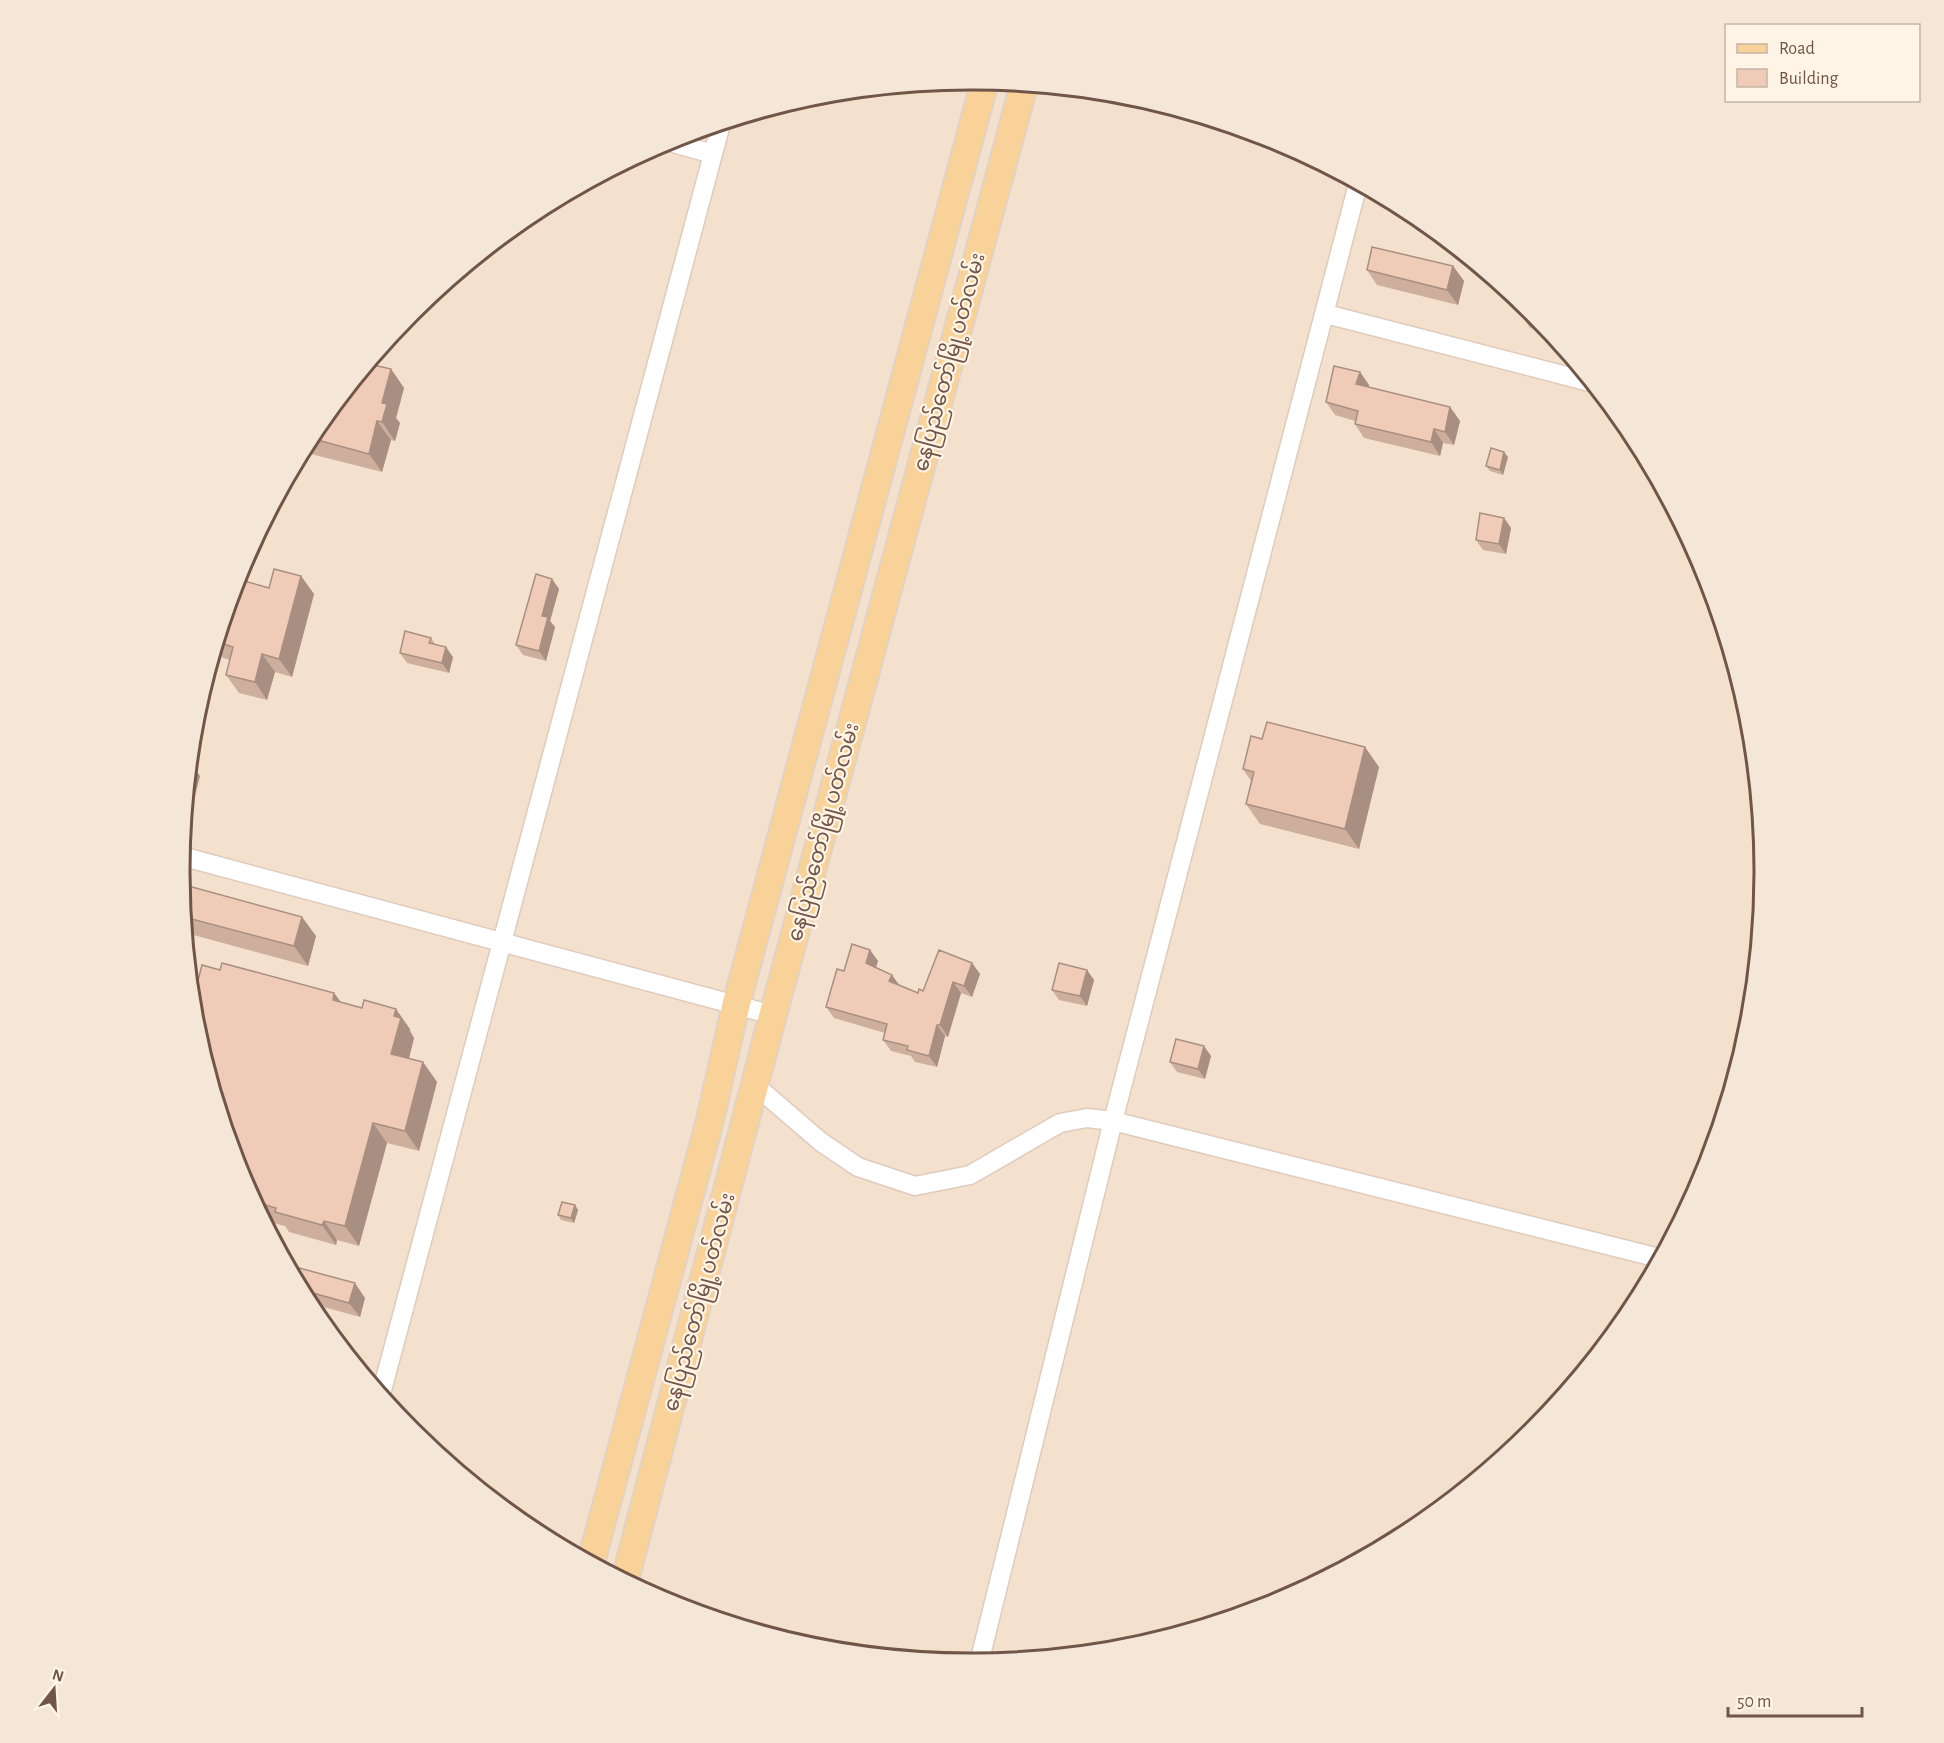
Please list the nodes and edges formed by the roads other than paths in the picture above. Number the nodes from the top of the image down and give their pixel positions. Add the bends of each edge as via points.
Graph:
1 (983, 90) edge
2 (1022, 92) edge
3 (719, 132) edge
4 (682, 146) edge
5 (712, 154) junction
6 (1356, 191) edge
7 (1326, 314) junction
8 (1578, 379) edge
9 (191, 858) edge
10 (503, 943) junction
11 (736, 1005) junction
12 (773, 1016) junction
13 (756, 1086) junction
14 (1113, 1121) junction
15 (1652, 1256) edge
16 (383, 1386) edge
17 (593, 1554) edge
18 (627, 1572) edge
19 (982, 1653) edge

1 - 11 main road, နေပြည်တော်မြို့ပတ်လမ်း
2 - 12 main road, နေပြည်တော်မြို့ပတ်လမ်း
3 - 5 street
4 - 5 street
5 - 10 street
6 - 7 street
7 - 8 street
7 - 14 street
9 - 10 street
10 - 11 street
10 - 16 street
11 - 12 street
11 - 17 main road, နေပြည်တော်မြို့ပတ်လမ်း via 709,1124
12 - 13 main road, နေပြည်တော်မြို့ပတ်လမ်း
13 - 14 street via 858,1167 915,1186 970,1175 1060,1123 1087,1118
13 - 18 main road, နေပြည်တော်မြို့ပတ်လမ်း
14 - 15 street
14 - 19 street

